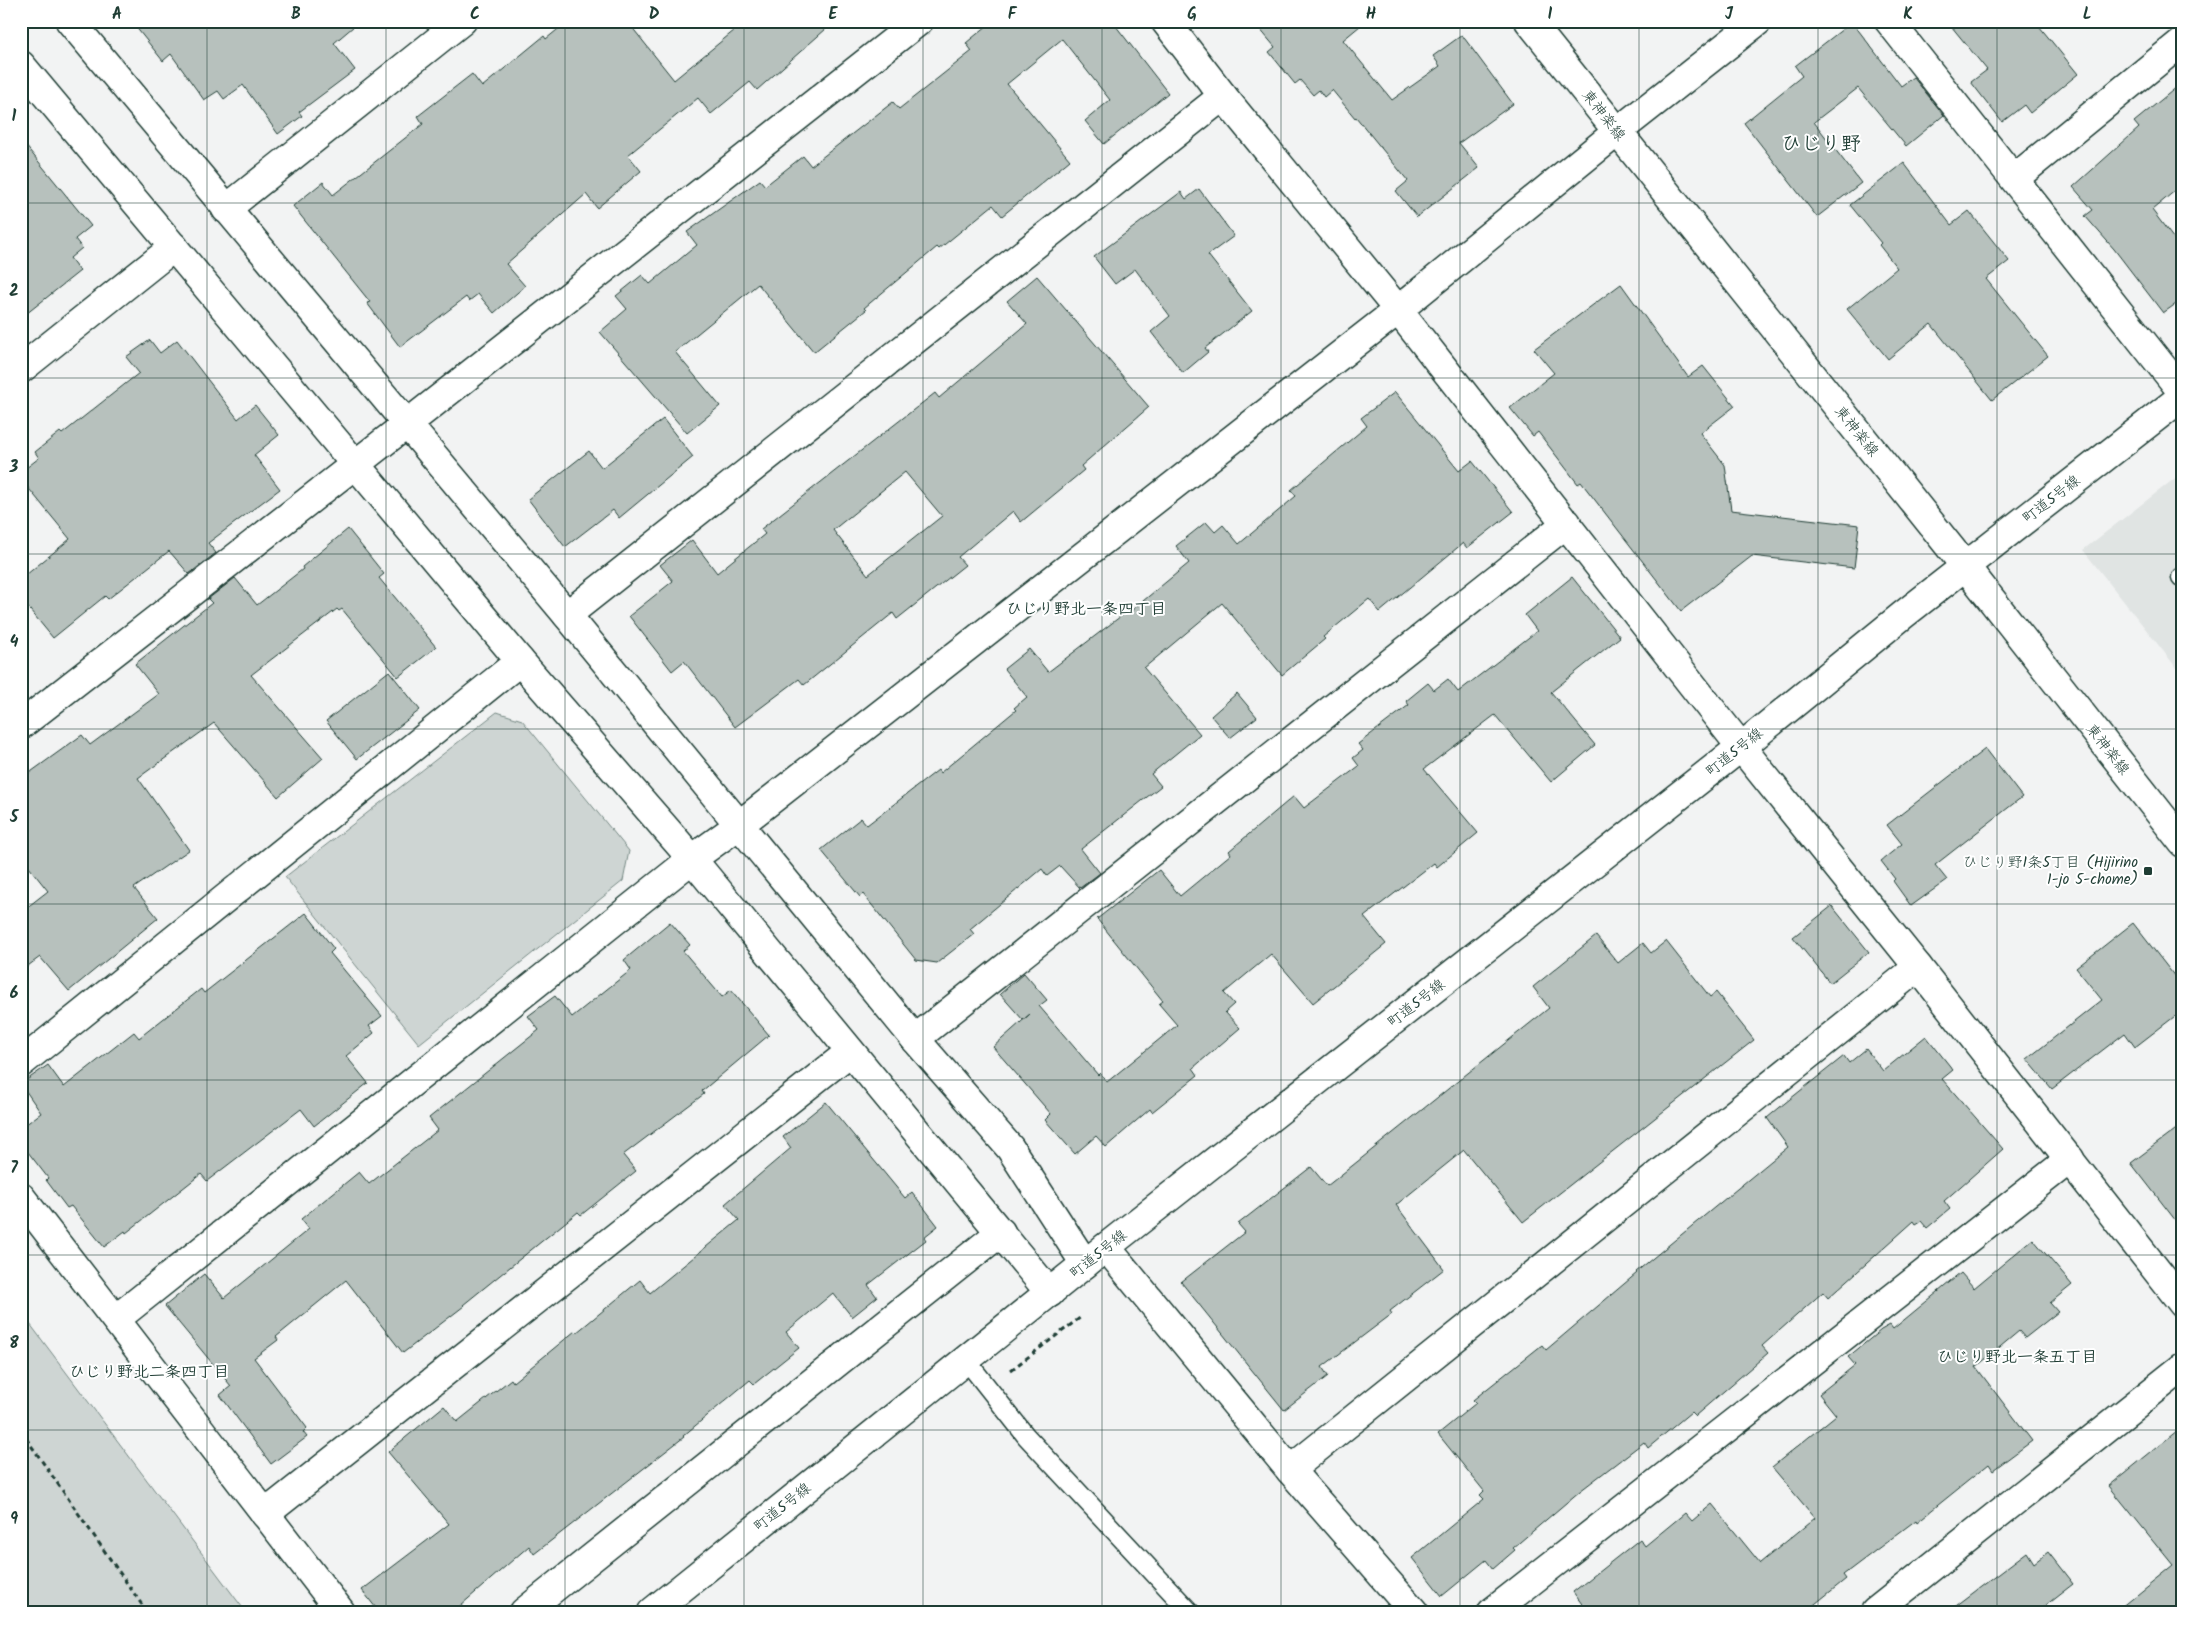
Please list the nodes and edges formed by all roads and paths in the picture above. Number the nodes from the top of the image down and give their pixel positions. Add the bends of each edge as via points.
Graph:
1 (70, 21) edge
2 (462, 21) edge
3 (919, 21) edge
4 (1165, 21) edge
5 (1529, 21) edge
6 (1758, 21) edge
7 (1889, 21) edge
8 (2183, 41) edge
9 (21, 65) edge
10 (1223, 96) junction
11 (1617, 132) junction
12 (2015, 178) junction
13 (226, 209) junction
14 (174, 247) junction
15 (1398, 310) junction
16 (21, 370) edge
17 (2183, 392) edge
18 (2183, 396) edge
19 (407, 424) junction
20 (355, 463) junction
21 (1566, 523) junction
22 (1965, 566) junction
23 (568, 615) junction
24 (520, 661) junction
25 (21, 725) edge
26 (1741, 747) junction
27 (739, 825) junction
28 (2183, 843) edge
29 (692, 859) junction
30 (1918, 967) junction
31 (915, 1039) junction
32 (850, 1052) junction
33 (21, 1063) edge
34 (2070, 1159) junction
35 (21, 1197) edge
36 (1000, 1232) junction
37 (1106, 1247) junction
38 (1085, 1264) junction
39 (1050, 1293) junction
40 (2183, 1304) edge
41 (116, 1319) junction
42 (966, 1360) junction
43 (2183, 1367) edge
44 (21, 1431) edge
45 (1290, 1470) junction
46 (265, 1514) junction
47 (147, 1612) edge
48 (341, 1612) edge
49 (524, 1612) edge
50 (652, 1612) edge
51 (1190, 1612) edge
52 (1414, 1612) edge
53 (1492, 1612) edge
54 (1875, 1612) edge

1 - 13 street
2 - 13 street
3 - 19 street
4 - 10 street
5 - 11 street, 東神楽線
6 - 11 street
7 - 12 street
8 - 12 street
9 - 14 street
10 - 15 street
10 - 23 street
11 - 15 street
11 - 22 street, 東神楽線
12 - 17 street
13 - 19 street
14 - 16 street
14 - 20 street
15 - 21 street
15 - 27 street
18 - 22 street, 町道5号線
19 - 20 street
19 - 23 street
20 - 24 street
20 - 25 street
21 - 26 street
21 - 31 street
22 - 26 street, 町道5号線
22 - 28 street, 東神楽線
23 - 27 street
24 - 29 street
24 - 33 street
26 - 30 street
26 - 37 street, 町道5号線
27 - 29 street
27 - 31 street
29 - 32 street
29 - 41 street
30 - 34 street
30 - 45 street
31 - 38 street via 1010,1148
32 - 36 street
32 - 46 street
34 - 40 street
34 - 53 street
35 - 41 street
36 - 39 street
36 - 49 street
37 - 38 street, 町道5号線
37 - 45 street
38 - 39 street, 町道5号線
39 - 42 street, 町道5号線
41 - 46 street
42 - 50 street, 町道5号線
42 - 51 lane via 1026,1436
43 - 54 street
44 - 47 path
45 - 52 street
46 - 48 street

